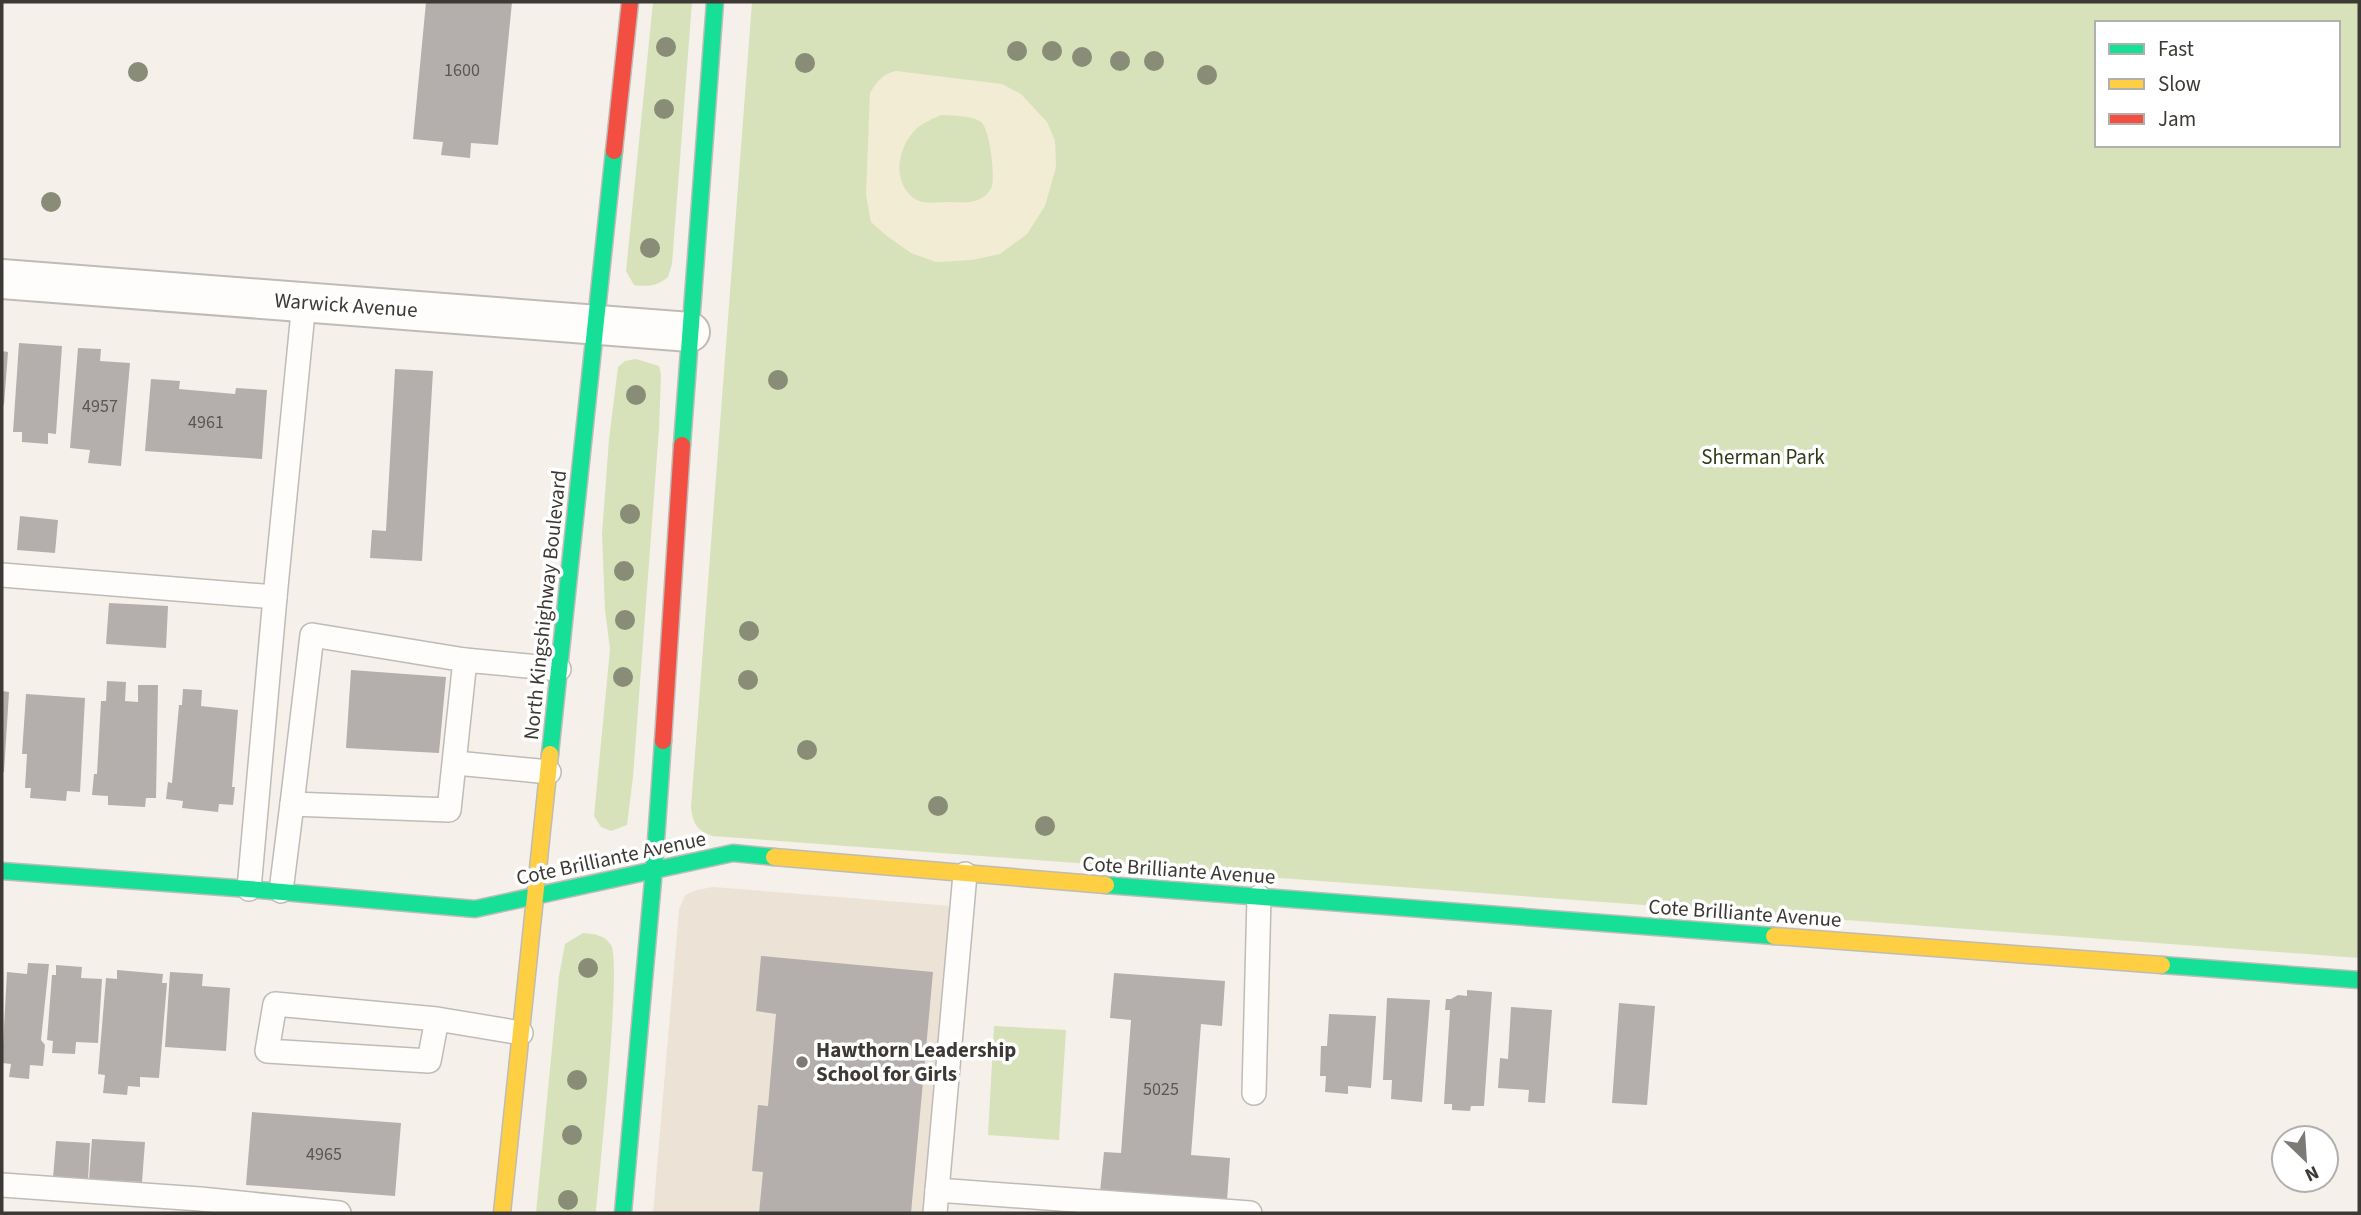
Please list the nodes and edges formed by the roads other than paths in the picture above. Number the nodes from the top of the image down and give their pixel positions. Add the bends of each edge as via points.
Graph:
1 (630, 2) edge
2 (715, 2) edge
3 (2, 279) edge
4 (304, 302) junction
5 (595, 324) junction
6 (690, 332) junction
7 (2, 575) edge
8 (275, 597) junction
9 (465, 660) junction
10 (559, 669) junction
11 (456, 763) junction
12 (549, 772) junction
13 (292, 804) junction
14 (654, 869) junction
15 (2, 871) edge
16 (965, 874) junction
17 (249, 889) junction
18 (281, 891) junction
19 (536, 896) junction
20 (1259, 897) junction
21 (2359, 980) edge
22 (437, 1019) junction
23 (521, 1033) junction
24 (1254, 1093) dead end
25 (2, 1185) edge
26 (936, 1202) edge
27 (339, 1213) edge
28 (502, 1213) edge
29 (623, 1213) edge
30 (1250, 1213) edge

1 - 5 main road, North Kingshighway Boulevard
2 - 6 main road
3 - 4 street, Warwick Avenue
4 - 5 street, Warwick Avenue
4 - 8 lane
5 - 6 street, Warwick Avenue
5 - 10 main road, North Kingshighway Boulevard
6 - 14 main road
7 - 8 lane
8 - 17 lane
9 - 10 lane
9 - 11 lane
9 - 13 lane via 312,635
10 - 12 main road, North Kingshighway Boulevard
11 - 12 lane
11 - 13 lane via 449,810
12 - 19 main road, North Kingshighway Boulevard
13 - 18 lane
14 - 16 main road, Cote Brilliante Avenue via 733,853
14 - 19 main road, Cote Brilliante Avenue
14 - 29 main road
15 - 17 main road, Cote Brilliante Avenue
16 - 20 main road, Cote Brilliante Avenue
16 - 26 lane
17 - 18 main road, Cote Brilliante Avenue
18 - 19 main road, Cote Brilliante Avenue via 475,909
19 - 23 main road, North Kingshighway Boulevard
20 - 21 main road, Cote Brilliante Avenue
20 - 24 lane
22 - 22 lane via 275,1004 267,1051 429,1061
22 - 23 lane
23 - 28 main road, North Kingshighway Boulevard
25 - 27 lane
26 - 30 lane

